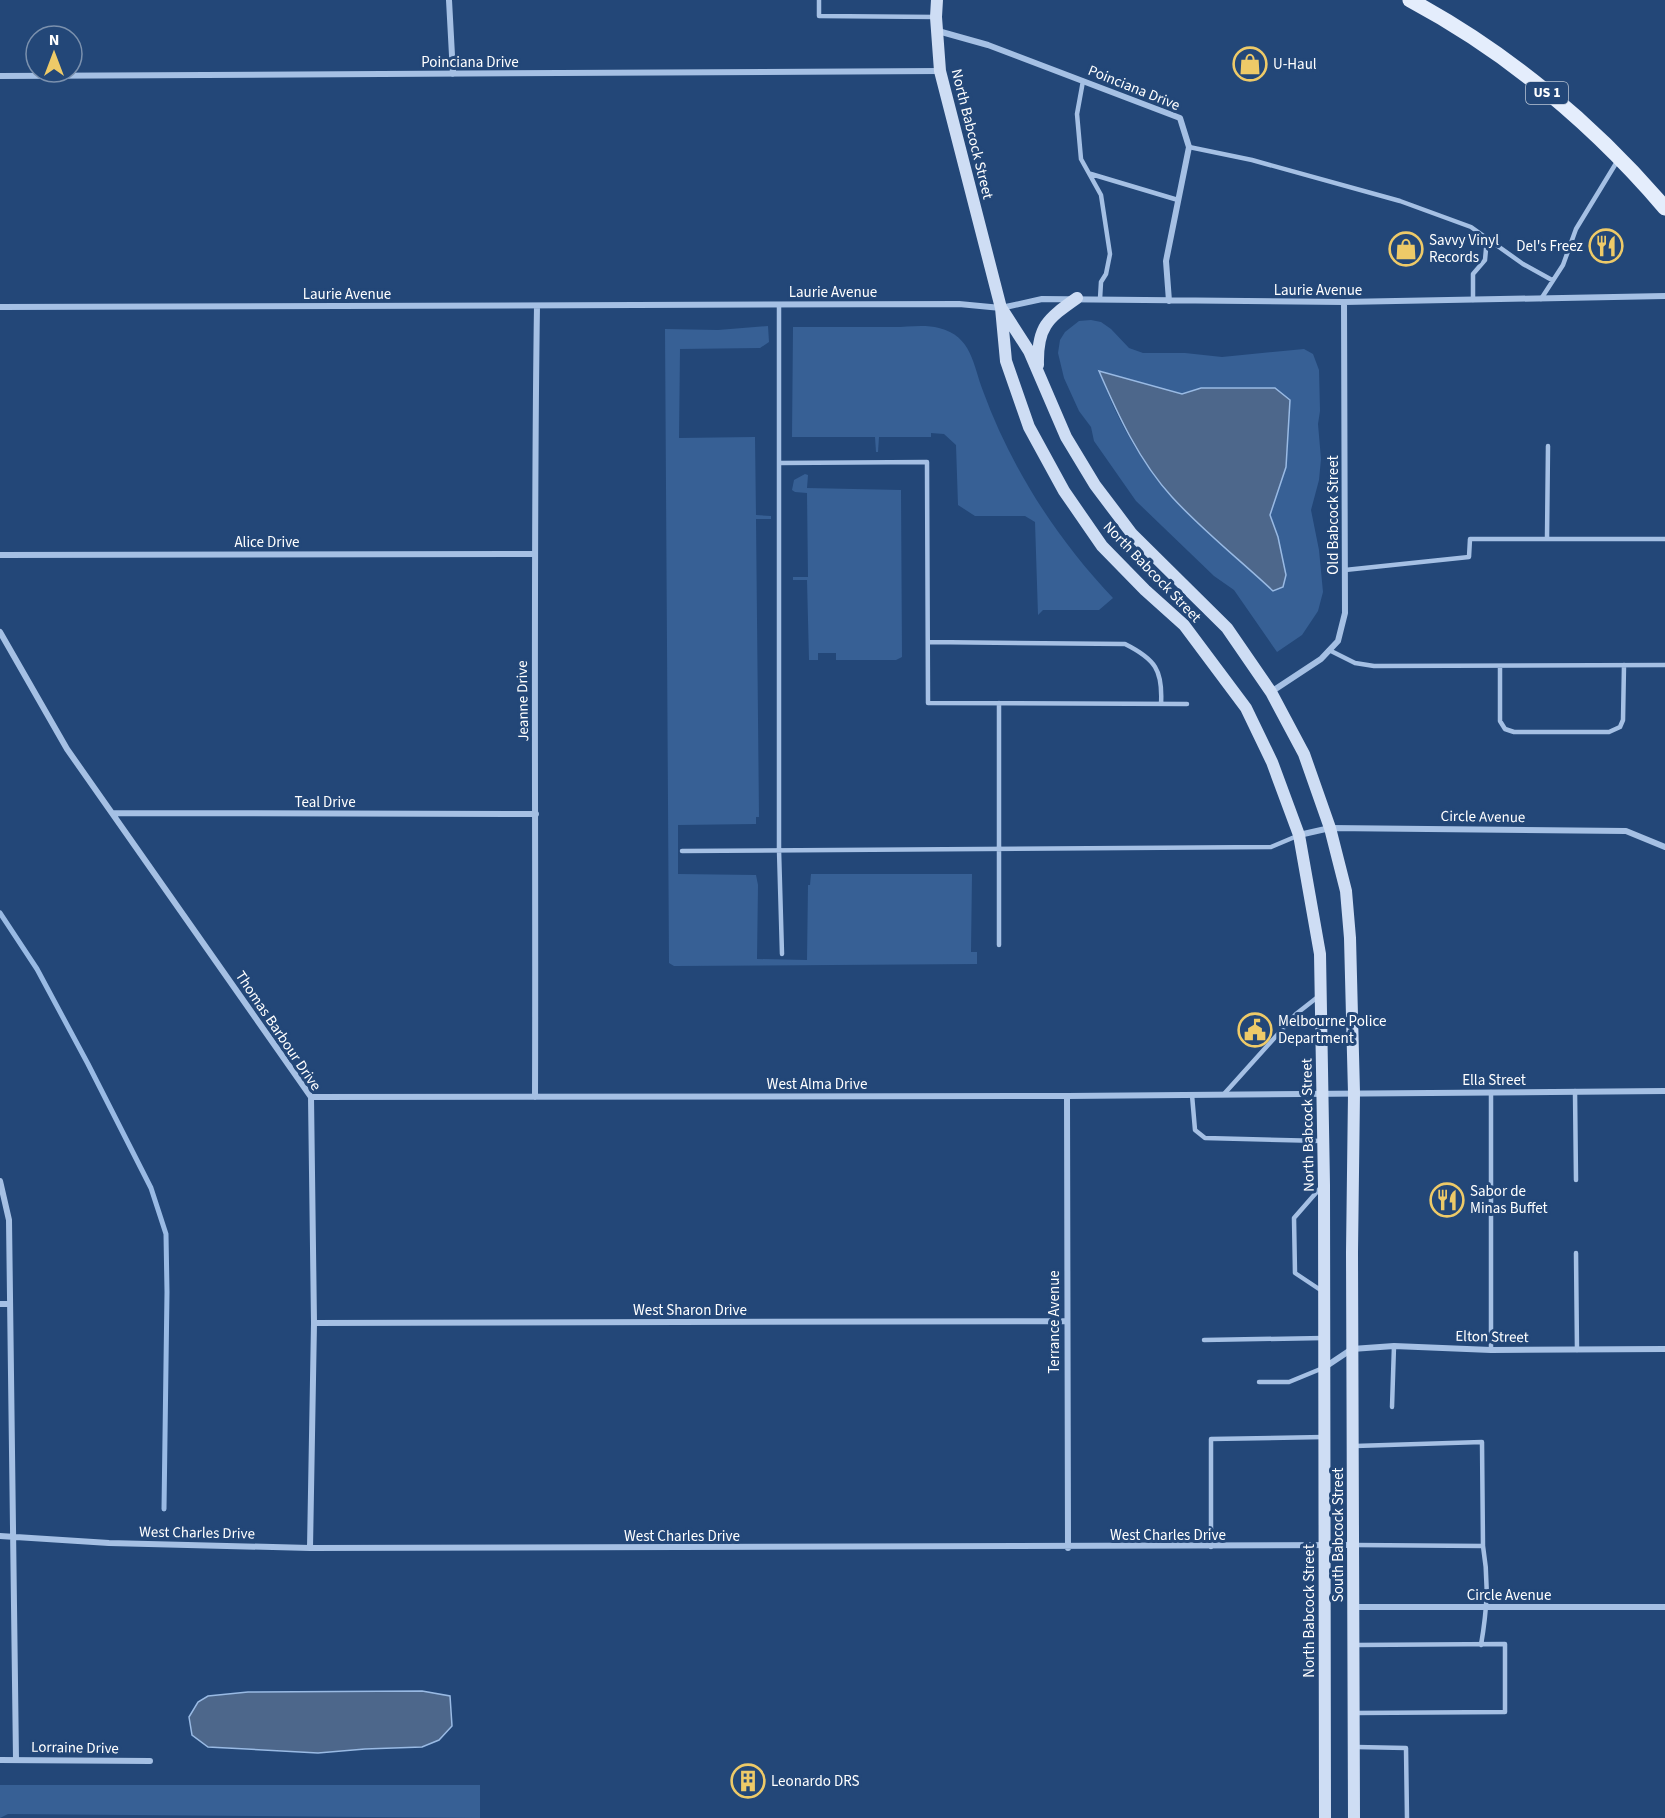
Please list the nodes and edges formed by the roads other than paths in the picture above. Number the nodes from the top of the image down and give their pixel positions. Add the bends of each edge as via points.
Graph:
1 (449, 0) edge
2 (819, 0) edge
3 (938, 0) edge
4 (1410, 0) edge
5 (936, 17) junction
6 (937, 31) junction
7 (940, 71) junction
8 (453, 74) junction
9 (0, 76) edge
10 (1083, 81) junction
11 (1189, 147) junction
12 (1619, 158) junction
13 (1091, 174) junction
14 (1179, 200) junction
15 (1665, 207) edge
16 (1487, 238) junction
17 (1552, 280) junction
18 (1665, 296) edge
19 (1077, 298) junction
20 (1100, 299) junction
21 (1541, 299) junction
22 (1473, 300) junction
23 (1169, 301) junction
24 (1344, 302) junction
25 (779, 305) junction
26 (537, 306) junction
27 (0, 307) edge
28 (1001, 308) junction
29 (1039, 372) junction
30 (1548, 446) dead end
31 (779, 463) junction
32 (1547, 539) junction
33 (1665, 539) edge
34 (534, 554) junction
35 (0, 555) edge
36 (1345, 570) junction
37 (0, 632) edge
38 (928, 642) junction
39 (1329, 650) junction
40 (1624, 665) junction
41 (1665, 665) edge
42 (1500, 666) junction
43 (1271, 692) junction
44 (999, 703) junction
45 (1161, 704) junction
46 (1187, 704) dead end
47 (113, 813) junction
48 (536, 814) junction
49 (1330, 828) junction
50 (1299, 835) junction
51 (1665, 847) edge
52 (998, 848) junction
53 (779, 850) junction
54 (682, 851) dead end
55 (999, 945) dead end
56 (782, 954) dead end
57 (1321, 994) junction
58 (1665, 1090) edge
59 (1575, 1091) junction
60 (1491, 1092) junction
61 (1354, 1093) junction
62 (1224, 1094) junction
63 (1323, 1094) junction
64 (1192, 1095) junction
65 (1067, 1096) junction
66 (311, 1097) junction
67 (535, 1097) junction
68 (1324, 1141) junction
69 (1576, 1180) dead end
70 (0, 1181) edge
71 (1324, 1185) junction
72 (1352, 1252) joint
73 (1576, 1253) dead end
74 (1324, 1293) junction
75 (0, 1305) edge
76 (10, 1305) junction
77 (1066, 1321) junction
78 (314, 1323) junction
79 (1324, 1338) junction
80 (1204, 1340) dead end
81 (1395, 1346) junction
82 (1665, 1348) edge
83 (1352, 1349) junction
84 (1491, 1350) junction
85 (1577, 1350) junction
86 (1324, 1367) junction
87 (1260, 1382) dead end
88 (1392, 1407) dead end
89 (1324, 1437) junction
90 (1352, 1446) junction
91 (0, 1536) edge
92 (12, 1536) junction
93 (1323, 1545) junction
94 (1353, 1545) junction
95 (1482, 1546) junction
96 (1211, 1547) junction
97 (310, 1548) junction
98 (1068, 1548) junction
99 (1353, 1607) junction
100 (1487, 1607) junction
101 (1665, 1607) edge
102 (1353, 1645) junction
103 (1481, 1645) junction
104 (1353, 1713) junction
105 (1353, 1747) junction
106 (0, 1760) edge
107 (16, 1760) junction
108 (150, 1761) dead end
109 (1325, 1818) edge
110 (1354, 1818) edge
111 (1407, 1818) edge

1 - 8 street
2 - 5 lane via 819,16
3 - 5 main road, North Babcock Street
4 - 12 main road, US 1 via 1478,40 1538,85
5 - 6 main road, North Babcock Street
6 - 7 main road, North Babcock Street
6 - 10 street, Poinciana Drive via 988,45
7 - 8 street, Poinciana Drive
7 - 28 main road, North Babcock Street
8 - 9 street, Poinciana Drive
10 - 11 street, Poinciana Drive via 1180,118
10 - 13 lane via 1077,114 1081,159
11 - 14 street, Poinciana Drive
11 - 16 lane via 1252,160 1400,201 1472,227
12 - 15 main road, US 1
12 - 17 lane via 1576,229 1563,265
13 - 14 lane
13 - 20 lane via 1101,195 1110,254
14 - 23 street, Poinciana Drive via 1166,261
16 - 17 lane
16 - 22 lane via 1485,260 1473,274
17 - 21 lane
18 - 21 street, Laurie Avenue
19 - 20 street, Laurie Avenue
19 - 28 street, Laurie Avenue via 1042,299
19 - 29 main road via 1054,314 1042,329
20 - 23 street, Laurie Avenue
21 - 22 street, Laurie Avenue
22 - 24 street, Laurie Avenue
23 - 24 street, Laurie Avenue
24 - 36 street, Old Babcock Street
25 - 26 street, Laurie Avenue
25 - 28 street, Laurie Avenue via 960,304
25 - 31 lane
26 - 27 street, Laurie Avenue
26 - 34 street, Jeanne Drive
28 - 29 main road, North Babcock Street
28 - 50 main road, North Babcock Street via 1006,361 1029,428 1064,491 1101,546 1184,625 1246,708 1272,762
29 - 43 main road, North Babcock Street via 1066,437 1095,485 1132,534 1227,628
30 - 32 lane
31 - 38 lane via 927,462
31 - 53 lane
32 - 33 lane
32 - 36 lane via 1470,540 1469,557
34 - 35 street, Alice Drive
34 - 48 street, Jeanne Drive
36 - 39 street, Old Babcock Street via 1345,613 1338,641
37 - 47 street, Thomas Barbour Drive via 67,749
38 - 44 lane via 928,703
38 - 45 lane via 1125,644 1151,660 1162,682
39 - 42 lane via 1355,663 1374,666
39 - 43 street, Old Babcock Street
40 - 41 lane
40 - 42 lane
40 - 42 lane via 1623,720 1620,727 1609,732 1505,729 1500,721
43 - 49 main road, North Babcock Street via 1304,754
44 - 45 lane
44 - 52 lane
45 - 46 lane
47 - 48 street, Teal Drive
47 - 66 street, Thomas Barbour Drive
48 - 67 street, Jeanne Drive
49 - 50 street, Circle Avenue
49 - 51 street, Circle Avenue via 1626,831
49 - 61 main road, North Babcock Street via 1346,891
50 - 52 lane via 1271,847
50 - 57 main road, North Babcock Street via 1320,954
52 - 53 lane
52 - 55 lane
53 - 54 lane
53 - 56 lane
57 - 62 lane via 1296,1014
57 - 63 main road, North Babcock Street
58 - 59 street, Ella Street
59 - 60 street, Ella Street
59 - 69 lane
60 - 61 street, Ella Street
60 - 84 lane
61 - 63 street, Ella Street
61 - 72 main road, North Babcock Street
62 - 63 street, West Alma Drive
62 - 64 street, West Alma Drive
63 - 68 main road, North Babcock Street
64 - 65 street, West Alma Drive
64 - 68 lane via 1195,1130 1205,1138
65 - 67 street, West Alma Drive
65 - 77 street, Terrance Avenue
66 - 67 street, West Alma Drive
66 - 78 street, Thomas Barbour Drive
68 - 71 main road, North Babcock Street
70 - 76 street via 9,1220
71 - 74 main road, North Babcock Street
71 - 74 lane via 1294,1218 1295,1274
72 - 83 main road, South Babcock Street
73 - 85 lane
74 - 79 main road, North Babcock Street
75 - 76 street
76 - 92 street
77 - 78 street, West Sharon Drive
77 - 98 street, Terrance Avenue
78 - 97 street, Thomas Barbour Drive
79 - 80 lane
79 - 86 main road, North Babcock Street
81 - 83 street, Elton Street
81 - 84 street, Elton Street
81 - 88 lane
82 - 85 street, Elton Street
83 - 86 street, Elton Street
83 - 90 main road, South Babcock Street
84 - 85 street, Elton Street
86 - 87 lane via 1289,1382
86 - 89 main road, North Babcock Street
89 - 93 main road, North Babcock Street
89 - 96 lane via 1211,1439
90 - 94 main road, South Babcock Street
90 - 95 lane via 1482,1442
91 - 92 street, West Charles Drive
92 - 97 street, West Charles Drive via 110,1543
92 - 107 street
93 - 94 street, West Charles Drive
93 - 96 street, West Charles Drive
93 - 109 main road, North Babcock Street
94 - 95 lane
94 - 99 main road, South Babcock Street
95 - 100 lane
96 - 98 street, West Charles Drive
97 - 98 street, West Charles Drive
99 - 100 street, Circle Avenue
99 - 102 main road, South Babcock Street
100 - 101 street, Circle Avenue
100 - 103 lane
102 - 103 lane
102 - 104 main road, South Babcock Street
103 - 104 lane via 1505,1644 1505,1712
104 - 105 main road, South Babcock Street
105 - 110 main road, South Babcock Street
105 - 111 lane via 1406,1748
106 - 107 street, Lorraine Drive
107 - 108 street, Lorraine Drive

